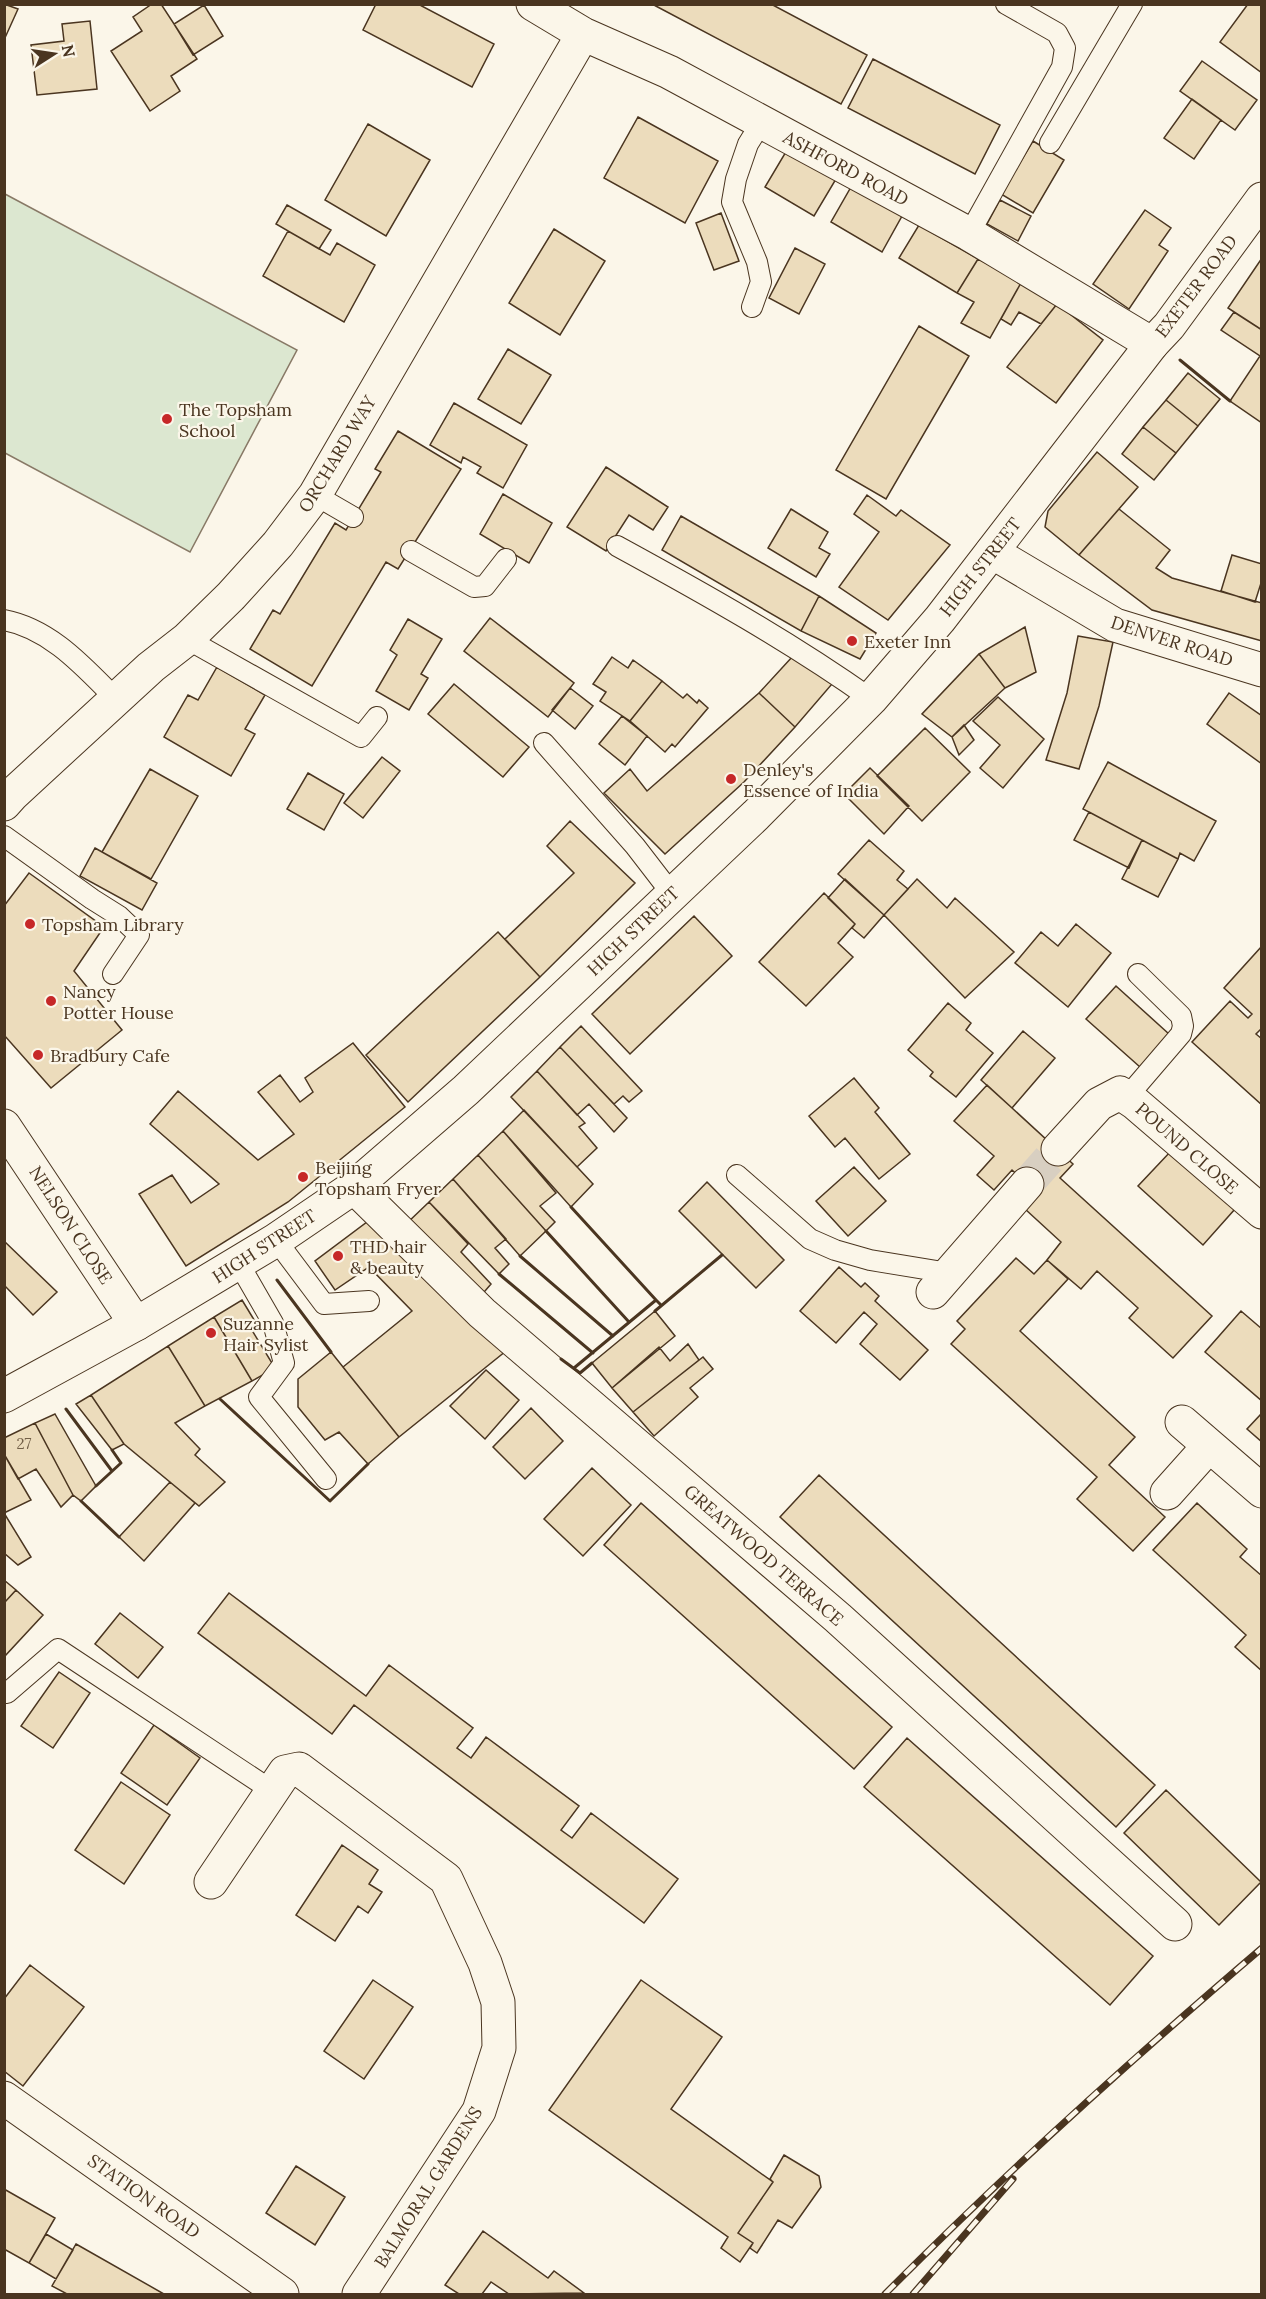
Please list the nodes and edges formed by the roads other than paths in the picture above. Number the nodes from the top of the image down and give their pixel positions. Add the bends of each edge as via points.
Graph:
1 (533, 4) edge
2 (1006, 4) edge
3 (1132, 4) edge
4 (583, 34) junction
5 (761, 123) junction
6 (1050, 142) dead end
7 (1262, 199) edge
8 (969, 234) junction
9 (752, 307) dead end
10 (1152, 344) junction
11 (315, 495) junction
12 (353, 517) dead end
13 (617, 546) dead end
14 (411, 551) dead end
15 (992, 552) junction
16 (506, 559) dead end
17 (4, 620) edge
18 (187, 639) junction
19 (1262, 670) edge
20 (116, 699) junction
21 (871, 699) junction
22 (377, 717) dead end
23 (544, 744) dead end
24 (7, 794) edge
25 (4, 836) edge
26 (672, 894) junction
27 (113, 974) dead end
28 (1138, 974) dead end
29 (1127, 1097) junction
30 (4, 1126) edge
31 (1058, 1149) tunnel mouth
32 (736, 1175) dead end
33 (1027, 1184) tunnel mouth
34 (354, 1187) junction
35 (1262, 1212) edge
36 (276, 1240) junction
37 (239, 1264) junction
38 (941, 1282) joint
39 (369, 1301) dead end
40 (136, 1324) junction
41 (4, 1396) edge
42 (1182, 1422) dead end
43 (1209, 1446) junction
44 (326, 1479) dead end
45 (1262, 1491) edge
46 (1167, 1493) dead end
47 (7, 1693) dead end
48 (271, 1790) junction
49 (211, 1882) dead end
50 (1175, 1924) dead end
51 (4, 2098) edge
52 (279, 2294) edge
53 (360, 2295) edge

1 - 4 street, ASHFORD ROAD
2 - 8 lane via 1056,33 1065,48 1062,67
3 - 6 lane
4 - 5 street, ASHFORD ROAD via 669,72
4 - 11 street, ORCHARD WAY
5 - 8 street, ASHFORD ROAD
5 - 9 lane via 748,144 732,202 757,262 761,282
7 - 10 street, EXETER ROAD
8 - 10 street, ASHFORD ROAD
10 - 15 street, HIGH STREET
11 - 12 lane
11 - 18 street, ORCHARD WAY via 278,544
13 - 21 lane via 760,626
14 - 16 lane via 474,587 485,586
15 - 19 street, DENVER ROAD via 1115,626
15 - 21 street, HIGH STREET
17 - 20 lane via 25,624 67,651
18 - 20 street, ORCHARD WAY
18 - 22 lane via 361,737
20 - 24 street, ORCHARD WAY
21 - 26 street, HIGH STREET
23 - 26 lane
25 - 27 lane via 119,916 139,935
26 - 34 street, HIGH STREET via 466,1090
28 - 29 lane via 1182,1016 1184,1026
29 - 31 street, POUND CLOSE via 1120,1093 1099,1104
29 - 35 street, POUND CLOSE
30 - 40 street, NELSON CLOSE
32 - 38 lane via 810,1239
33 - 38 street
34 - 36 street, HIGH STREET
34 - 50 street, GREATWOOD TERRACE via 482,1313 838,1618
36 - 37 street, HIGH STREET
36 - 39 lane via 324,1304
37 - 40 street, HIGH STREET
37 - 44 lane via 273,1323 284,1363 259,1397
40 - 41 street, HIGH STREET
42 - 43 street
43 - 45 street
43 - 46 street
47 - 48 lane via 58,1650
48 - 49 street, BALMORAL GARDENS
48 - 53 street, BALMORAL GARDENS via 285,1772 299,1769 446,1879 485,1963 498,2002 499,2048 479,2111
51 - 52 street, STATION ROAD

